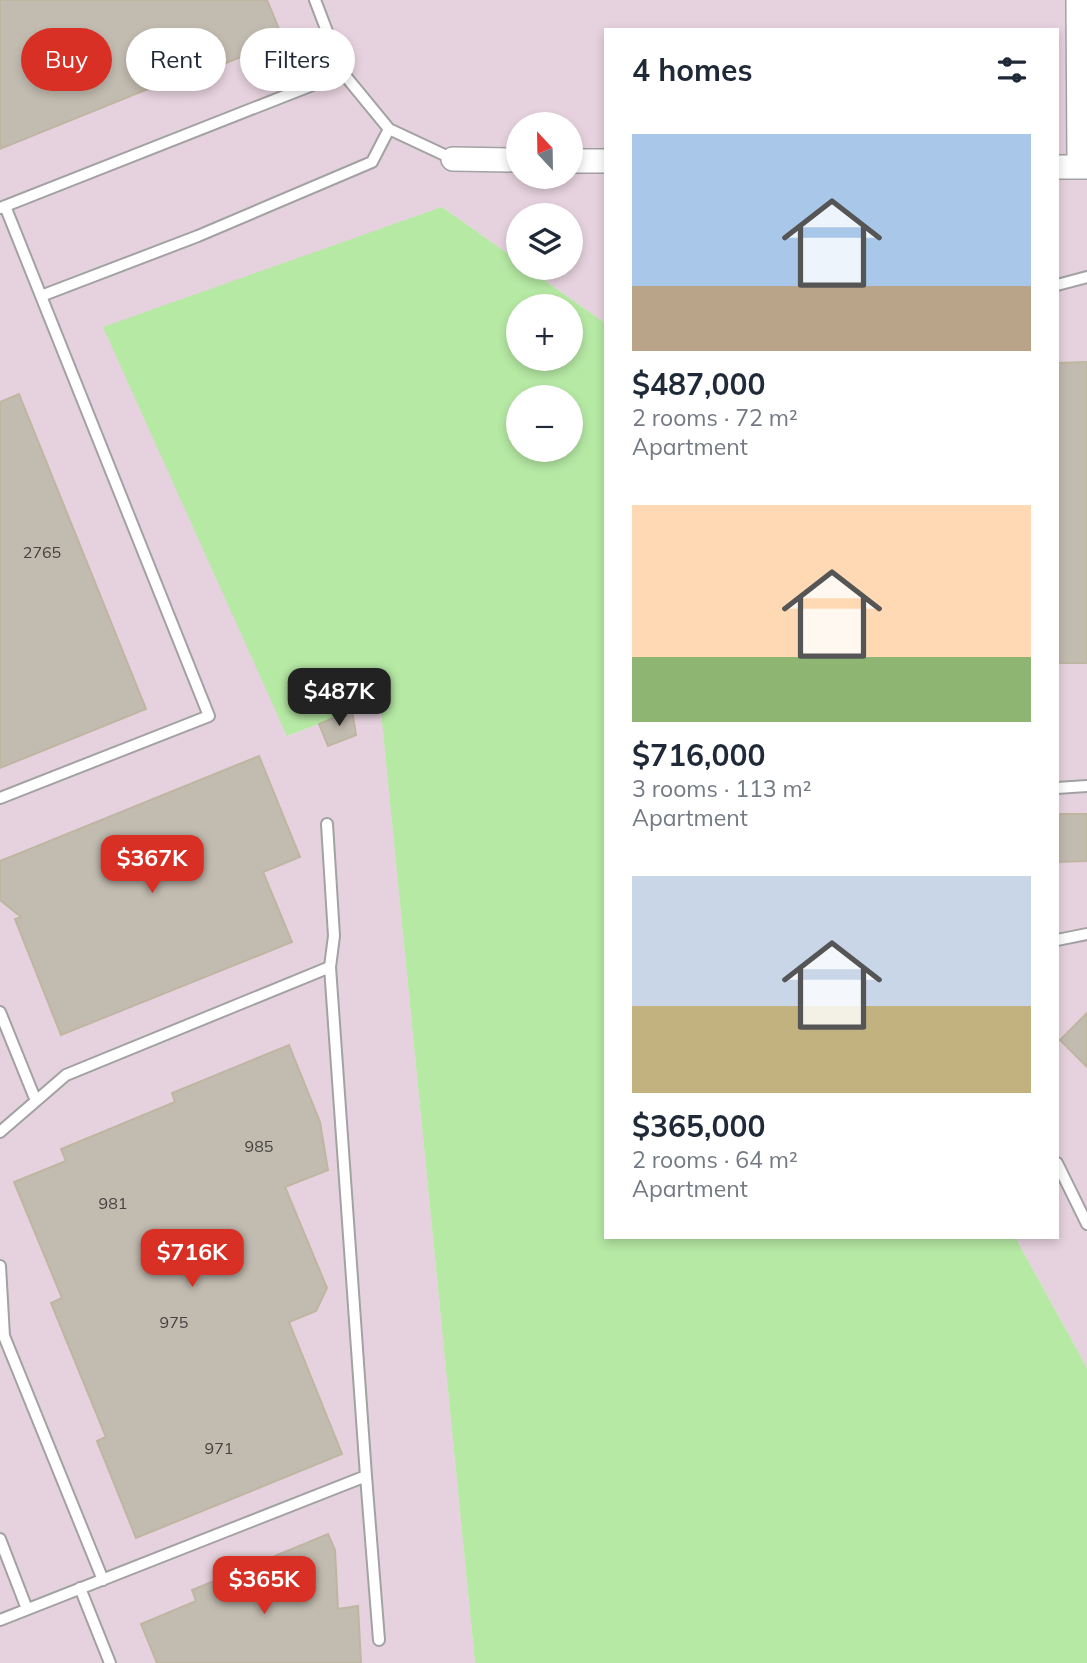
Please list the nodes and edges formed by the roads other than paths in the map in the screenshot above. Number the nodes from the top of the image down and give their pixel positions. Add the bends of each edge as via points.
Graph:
1 (314, 0) edge
2 (1078, 0) edge
3 (325, 28) edge
4 (355, 88) edge
5 (297, 91) edge
6 (389, 129) junction
7 (453, 159) joint
8 (506, 160) edge
9 (583, 161) edge
10 (604, 161) edge
11 (1074, 167) edge
12 (2, 207) edge
13 (1087, 277) edge
14 (1059, 284) edge
15 (41, 296) junction
16 (1087, 786) edge
17 (1059, 788) edge
18 (0, 799) edge
19 (327, 824) dead end
20 (1087, 934) edge
21 (1059, 940) edge
22 (330, 967) junction
23 (0, 1012) edge
24 (36, 1101) junction
25 (0, 1132) edge
26 (1059, 1167) edge
27 (1087, 1224) edge
28 (0, 1266) edge
29 (366, 1476) junction
30 (0, 1539) edge
31 (103, 1580) junction
32 (80, 1588) junction
33 (27, 1609) junction
34 (0, 1620) edge
35 (379, 1640) dead end
36 (110, 1663) edge

1 - 3 lane
2 - 11 street
4 - 6 lane
5 - 12 lane
6 - 7 lane
6 - 15 lane via 372,162
7 - 8 street
9 - 10 street
12 - 15 lane
13 - 14 lane
15 - 18 lane via 209,716
16 - 17 lane
19 - 22 lane via 334,936
20 - 21 lane
22 - 24 lane via 66,1075
22 - 29 lane
23 - 24 lane
24 - 25 lane
26 - 27 lane
28 - 31 lane via 4,1336
29 - 31 lane
29 - 35 lane
30 - 33 lane
31 - 32 lane
32 - 33 lane
32 - 36 lane
33 - 34 lane

